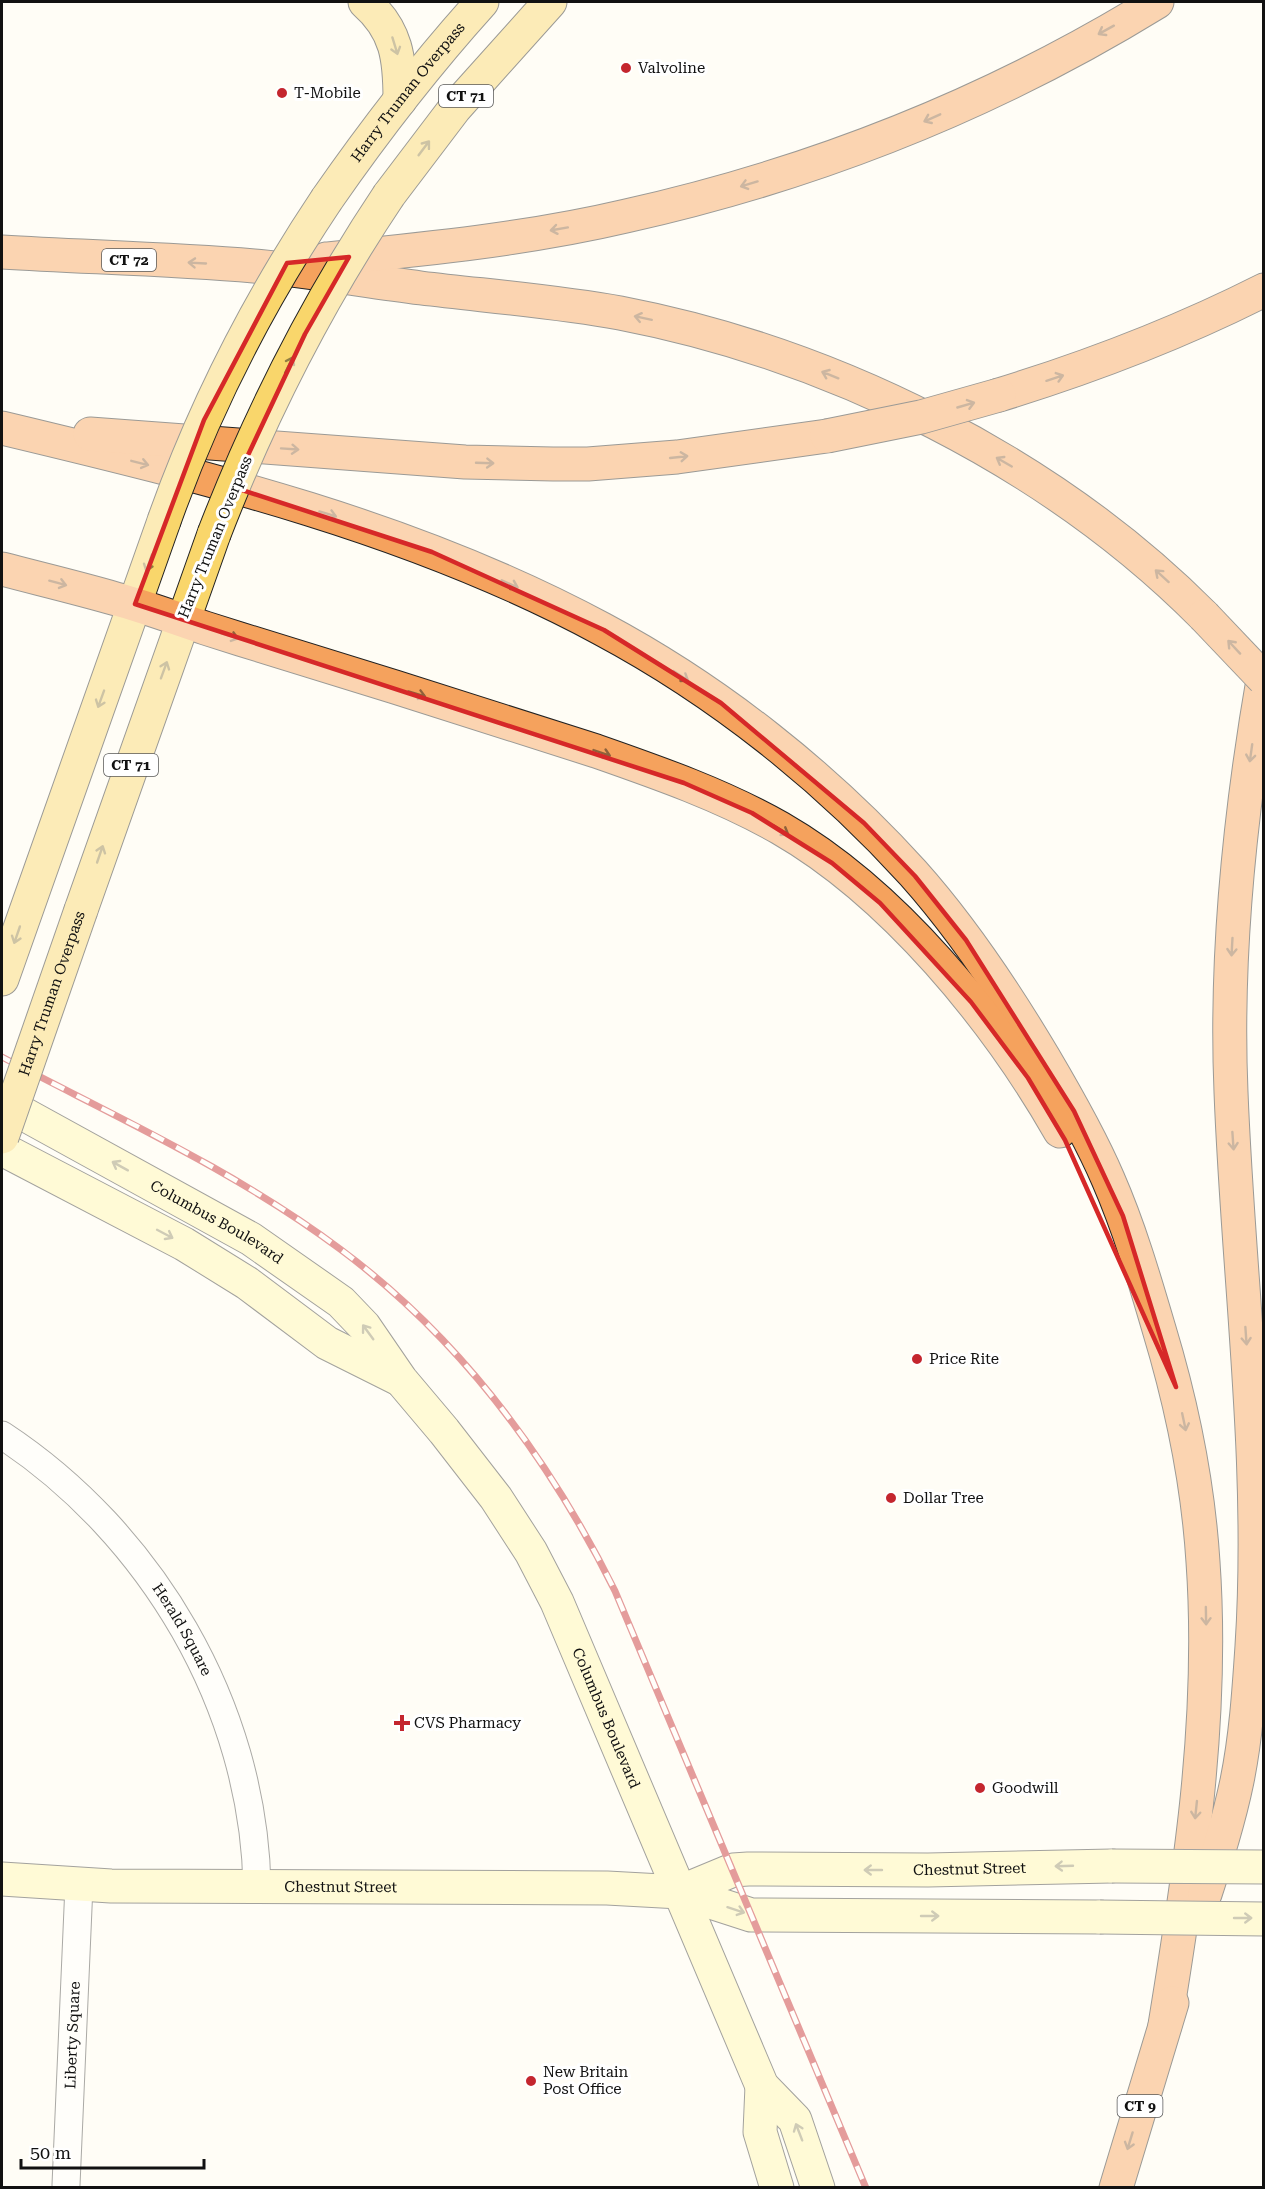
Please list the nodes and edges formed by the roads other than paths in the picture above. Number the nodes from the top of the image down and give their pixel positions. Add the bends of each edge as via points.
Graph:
1 (365, 2) edge
2 (482, 2) edge
3 (550, 2) edge
4 (1157, 2) edge
5 (400, 100) junction
6 (2, 252) edge
7 (256, 266) junction
8 (1252, 296) edge
9 (2, 428) edge
10 (2, 568) edge
11 (135, 604) junction
12 (182, 620) junction
13 (1263, 674) edge
14 (1263, 679) edge
15 (2, 979) edge
16 (2, 1102) edge
17 (2, 1137) edge
18 (2, 1149) edge
19 (401, 1380) junction
20 (1176, 1387) junction
21 (2, 1436) edge
22 (1263, 1867) edge
23 (2, 1880) edge
24 (79, 1885) junction
25 (257, 1887) junction
26 (680, 1892) junction
27 (1263, 1919) edge
28 (1165, 2025) junction
29 (762, 2086) junction
30 (66, 2185) dead end
31 (777, 2187) edge
32 (818, 2187) edge
33 (1116, 2187) edge

1 -> 5 main road via 379,15 393,39 399,63
2 - 5 main road, Harry Truman Overpass / CT 71
12 -> 3 main road, Harry Truman Overpass / CT 71, bridge via 258,430 330,287 389,195 455,108
4 -> 7 highway via 1015,81 931,119 856,150 720,193 625,217 536,233
5 -> 11 main road, Harry Truman Overpass / CT 71, bridge via 327,199 272,288 226,375 186,462
7 -> 6 highway, CT 72
14 -> 7 highway, bridge via 1204,616 1114,537 1018,471 913,412 851,384 706,333 621,313
9 -> 8 highway, bridge via 465,462 588,464 677,457 827,436 999,396 1143,345
9 -> 20 highway via 332,515 467,566 572,613 645,653 721,703 792,757 915,876 973,949 1032,1038 1110,1184 1151,1300
10 -> 11 highway
11 - 12 highway
11 -> 15 main road, Harry Truman Overpass / CT 71
17 -> 12 main road, Harry Truman Overpass / CT 71, bridge
12 -> 20 highway via 645,768 752,813 832,864 914,936 971,1002 1028,1078 1088,1185
13 -> 28 highway, CT 9 via 1246,783 1229,1007 1233,1135 1256,1499 1250,1683 1228,1821
19 -> 16 street, Columbus Boulevard via 364,1326 341,1302 304,1275 220,1221
18 -> 19 street, Columbus Boulevard via 191,1248 256,1289 327,1343
19 - 26 street, Columbus Boulevard via 496,1498 535,1560 575,1642
20 -> 28 highway via 1200,1526 1206,1665 1196,1811
21 - 25 street, Herald Square via 66,1484 110,1526 162,1593 190,1641 213,1687 234,1749 250,1816
22 -> 26 street, Chestnut Street, bridge via 733,1870
23 - 24 street, Chestnut Street
24 - 25 street, Chestnut Street
24 - 30 street, Liberty Square
25 - 26 street, Chestnut Street via 607,1888
26 -> 27 street, Chestnut Street, bridge via 751,1915
26 - 29 street, Columbus Boulevard
28 -> 33 highway, CT 9
29 - 31 street, Columbus Boulevard via 760,2132
32 -> 29 street, Columbus Boulevard via 795,2120

